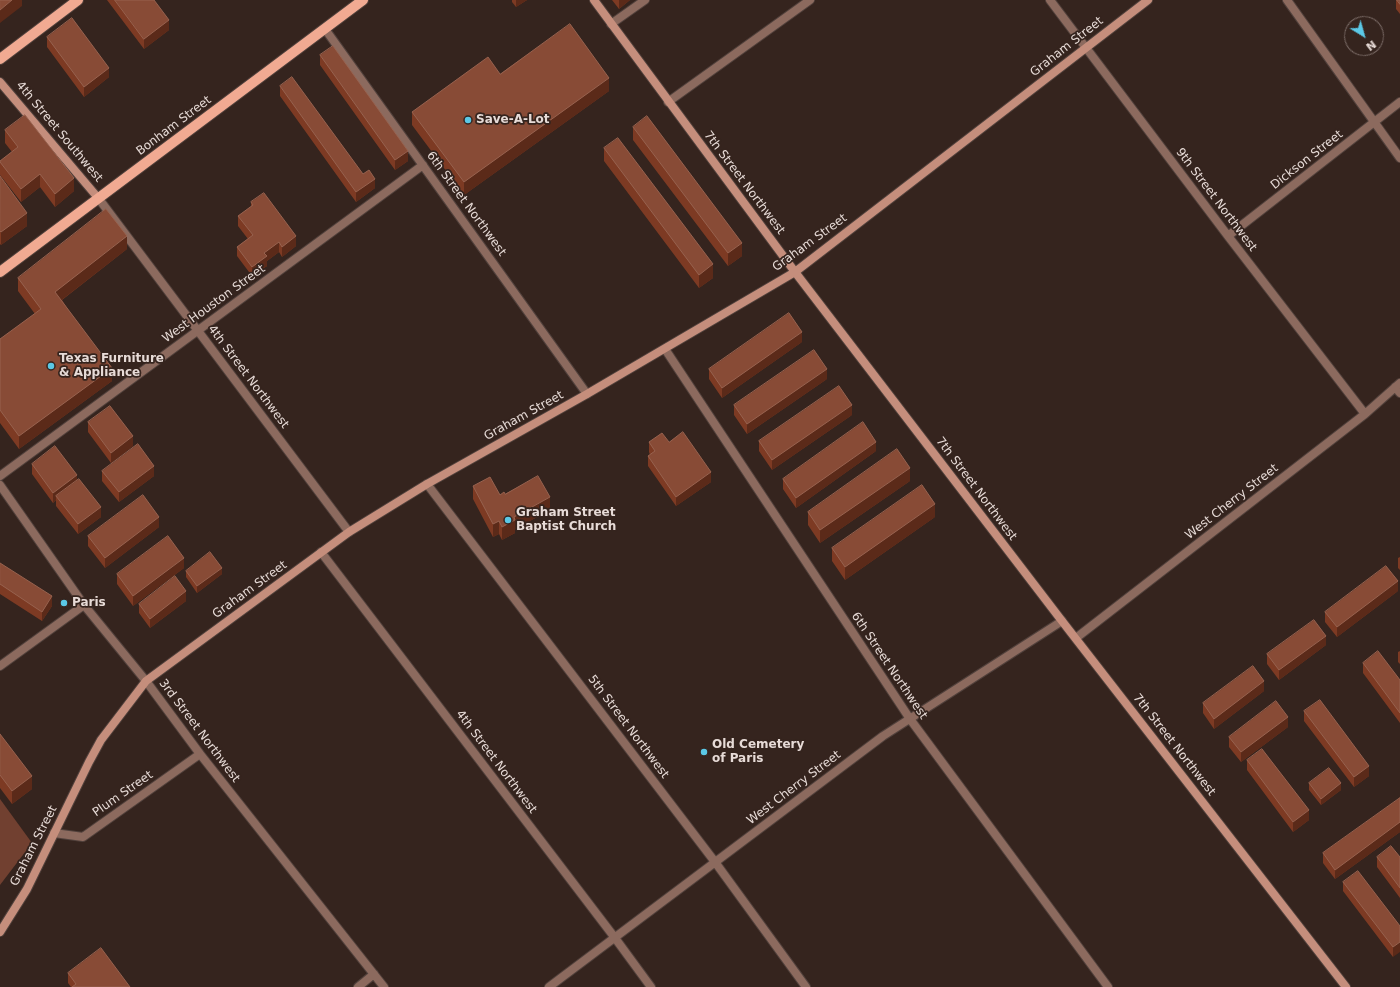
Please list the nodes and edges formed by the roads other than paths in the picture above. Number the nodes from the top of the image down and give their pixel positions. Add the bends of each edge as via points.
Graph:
1 (78, 0) edge
2 (363, 0) edge
3 (594, 0) edge
4 (645, 0) edge
5 (810, 0) edge
6 (1050, 0) edge
7 (1148, 0) edge
8 (1287, 0) edge
9 (611, 24) junction
10 (325, 29) junction
11 (1086, 48) junction
12 (0, 59) edge
13 (0, 82) edge
14 (668, 102) junction
15 (1400, 102) edge
16 (1375, 122) junction
17 (1400, 158) edge
18 (423, 166) junction
19 (99, 199) junction
20 (1228, 236) junction
21 (0, 272) edge
22 (795, 272) junction
23 (198, 331) junction
24 (665, 349) junction
25 (1398, 387) edge
26 (587, 394) junction
27 (1365, 414) junction
28 (0, 476) edge
29 (427, 484) junction
30 (0, 485) edge
31 (349, 532) junction
32 (322, 552) junction
33 (84, 605) junction
34 (1062, 621) junction
35 (1076, 638) junction
36 (0, 666) edge
37 (146, 681) junction
38 (910, 719) junction
39 (200, 754) junction
40 (54, 833) junction
41 (715, 862) junction
42 (0, 932) edge
43 (615, 938) junction
44 (374, 974) junction
45 (1342, 986) edge
46 (358, 987) edge
47 (384, 987) edge
48 (549, 987) edge
49 (651, 987) edge
50 (806, 987) edge
51 (1108, 987) edge

1 - 12 main road
2 - 10 main road, Bonham Street
3 - 9 street, 7th Street Northwest
4 - 9 street
5 - 14 street
6 - 11 street, 9th Street Northwest
7 - 11 street, Graham Street
8 - 16 street
9 - 14 street, 7th Street Northwest
10 - 18 street, 6th Street Northwest
10 - 19 main road, Bonham Street
11 - 20 street, 9th Street Northwest
11 - 22 street, Graham Street
13 - 19 street, 4th Street Southwest
14 - 22 street, 7th Street Northwest
15 - 16 street, Dickson Street
16 - 17 street
16 - 20 street, Dickson Street
18 - 23 street, West Houston Street
18 - 26 street, 6th Street Northwest
19 - 21 main road, Bonham Street
19 - 23 street, 4th Street Northwest
20 - 27 street, 9th Street Northwest
22 - 24 street, Graham Street
22 - 34 street, 7th Street Northwest
23 - 28 street, West Houston Street
23 - 31 street, 4th Street Northwest
24 - 26 street, Graham Street
24 - 38 street, 6th Street Northwest
25 - 27 street, West Cherry Street
26 - 29 street, Graham Street
27 - 35 street, West Cherry Street
29 - 31 street, Graham Street
29 - 41 street, 5th Street Northwest
30 - 33 street, 3rd Street Northwest
31 - 32 street, Graham Street
32 - 37 street, Graham Street
32 - 43 street, 4th Street Northwest
33 - 36 street
33 - 37 street, 3rd Street Northwest
34 - 35 street, 7th Street Northwest
34 - 38 street, West Cherry Street
35 - 45 street, 7th Street Northwest
37 - 39 street, 3rd Street Northwest
37 - 40 street, Graham Street via 101,740
38 - 41 street, West Cherry Street via 883,736
38 - 51 street, 6th Street Northwest
39 - 40 street, Plum Street via 83,837
39 - 44 street, 3rd Street Northwest
40 - 42 street, Graham Street via 27,889
41 - 43 street, West Cherry Street
41 - 50 street, 5th Street Northwest
43 - 48 street, West Cherry Street
43 - 49 street, 4th Street Northwest
44 - 46 street
44 - 47 street, 3rd Street Northwest

